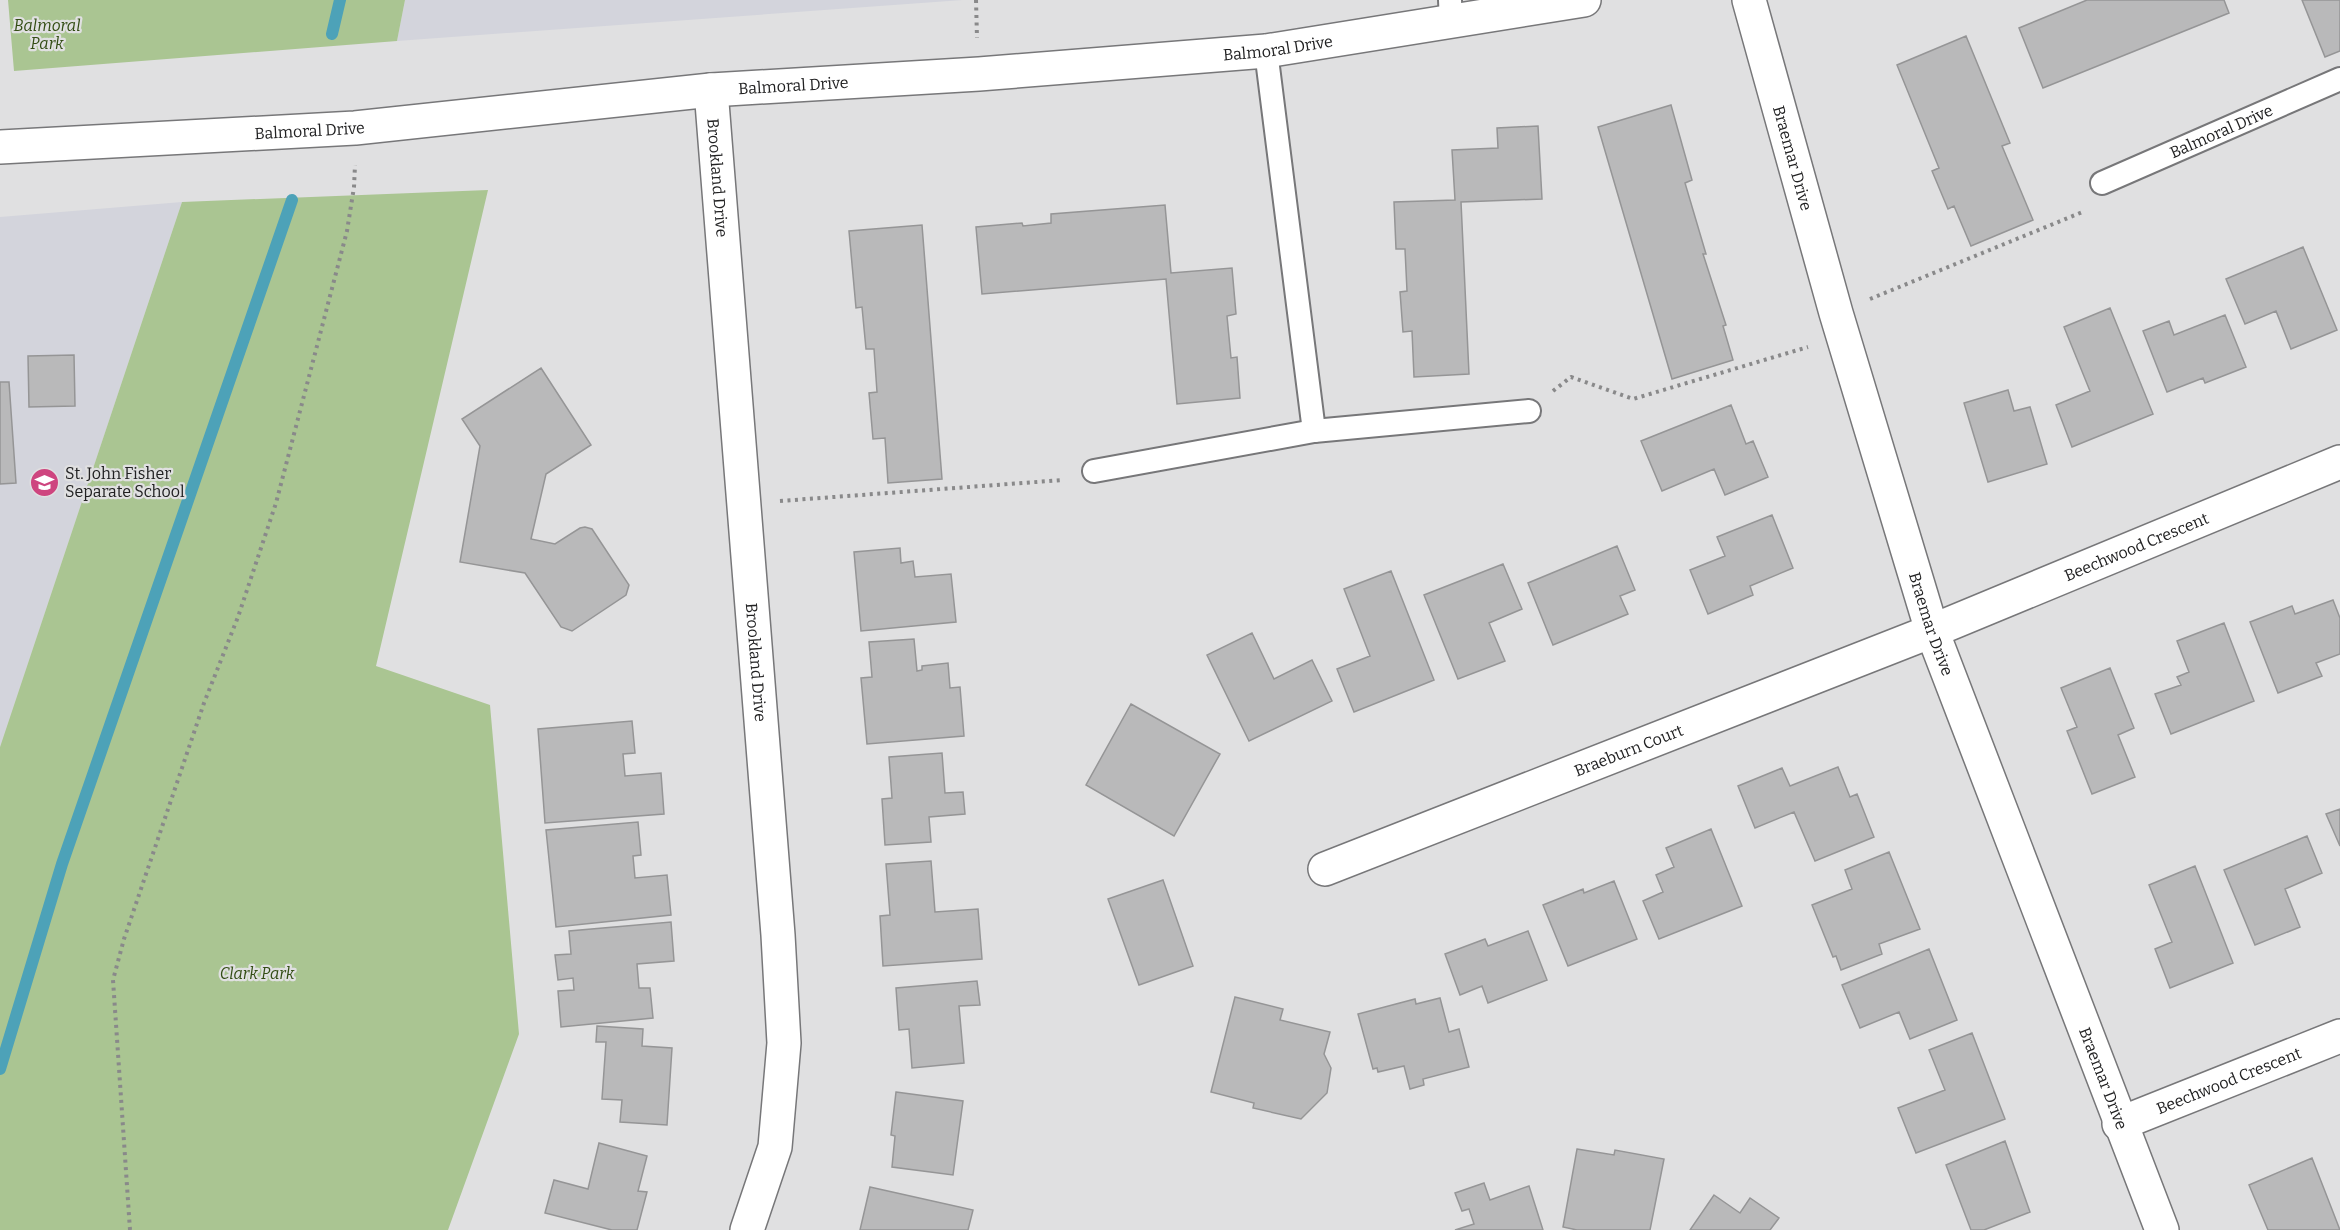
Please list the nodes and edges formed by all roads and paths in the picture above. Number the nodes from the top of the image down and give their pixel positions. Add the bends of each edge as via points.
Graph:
1 (1584, 0) edge
2 (1749, 0) edge
3 (1451, 11) edge
4 (1266, 51) junction
5 (2340, 80) edge
6 (711, 90) junction
7 (356, 128) junction
8 (0, 147) edge
9 (2102, 183) joint
10 (1839, 325) junction
11 (1529, 411) joint
12 (1314, 432) junction
13 (2340, 462) edge
14 (1094, 471) joint
15 (744, 504) junction
16 (1932, 631) junction
17 (1325, 869) dead end
18 (2340, 1036) edge
19 (2120, 1124) junction
20 (130, 1230) edge
21 (747, 1230) edge
22 (2162, 1230) edge

1 - 3 street, Balmoral Drive
2 - 10 street, Braemar Drive
3 - 4 street, Balmoral Drive
4 - 6 street, Balmoral Drive
4 - 12 lane
5 - 9 lane, Balmoral Drive
6 - 7 street, Balmoral Drive
6 - 15 street, Brookland Drive
7 - 8 street, Balmoral Drive
7 - 20 path via 354,187 347,231 276,503 189,748 113,980
9 - 10 path via 2088,209
10 - 11 path via 1633,399 1571,376
10 - 16 street, Braemar Drive
11 - 12 lane
12 - 14 lane
13 - 16 street, Beechwood Crescent
14 - 15 path via 1071,480
15 - 21 street, Brookland Drive via 784,1042 775,1147
16 - 17 street, Braeburn Court
16 - 19 street, Braemar Drive
18 - 19 street, Beechwood Crescent
19 - 22 street, Braemar Drive

